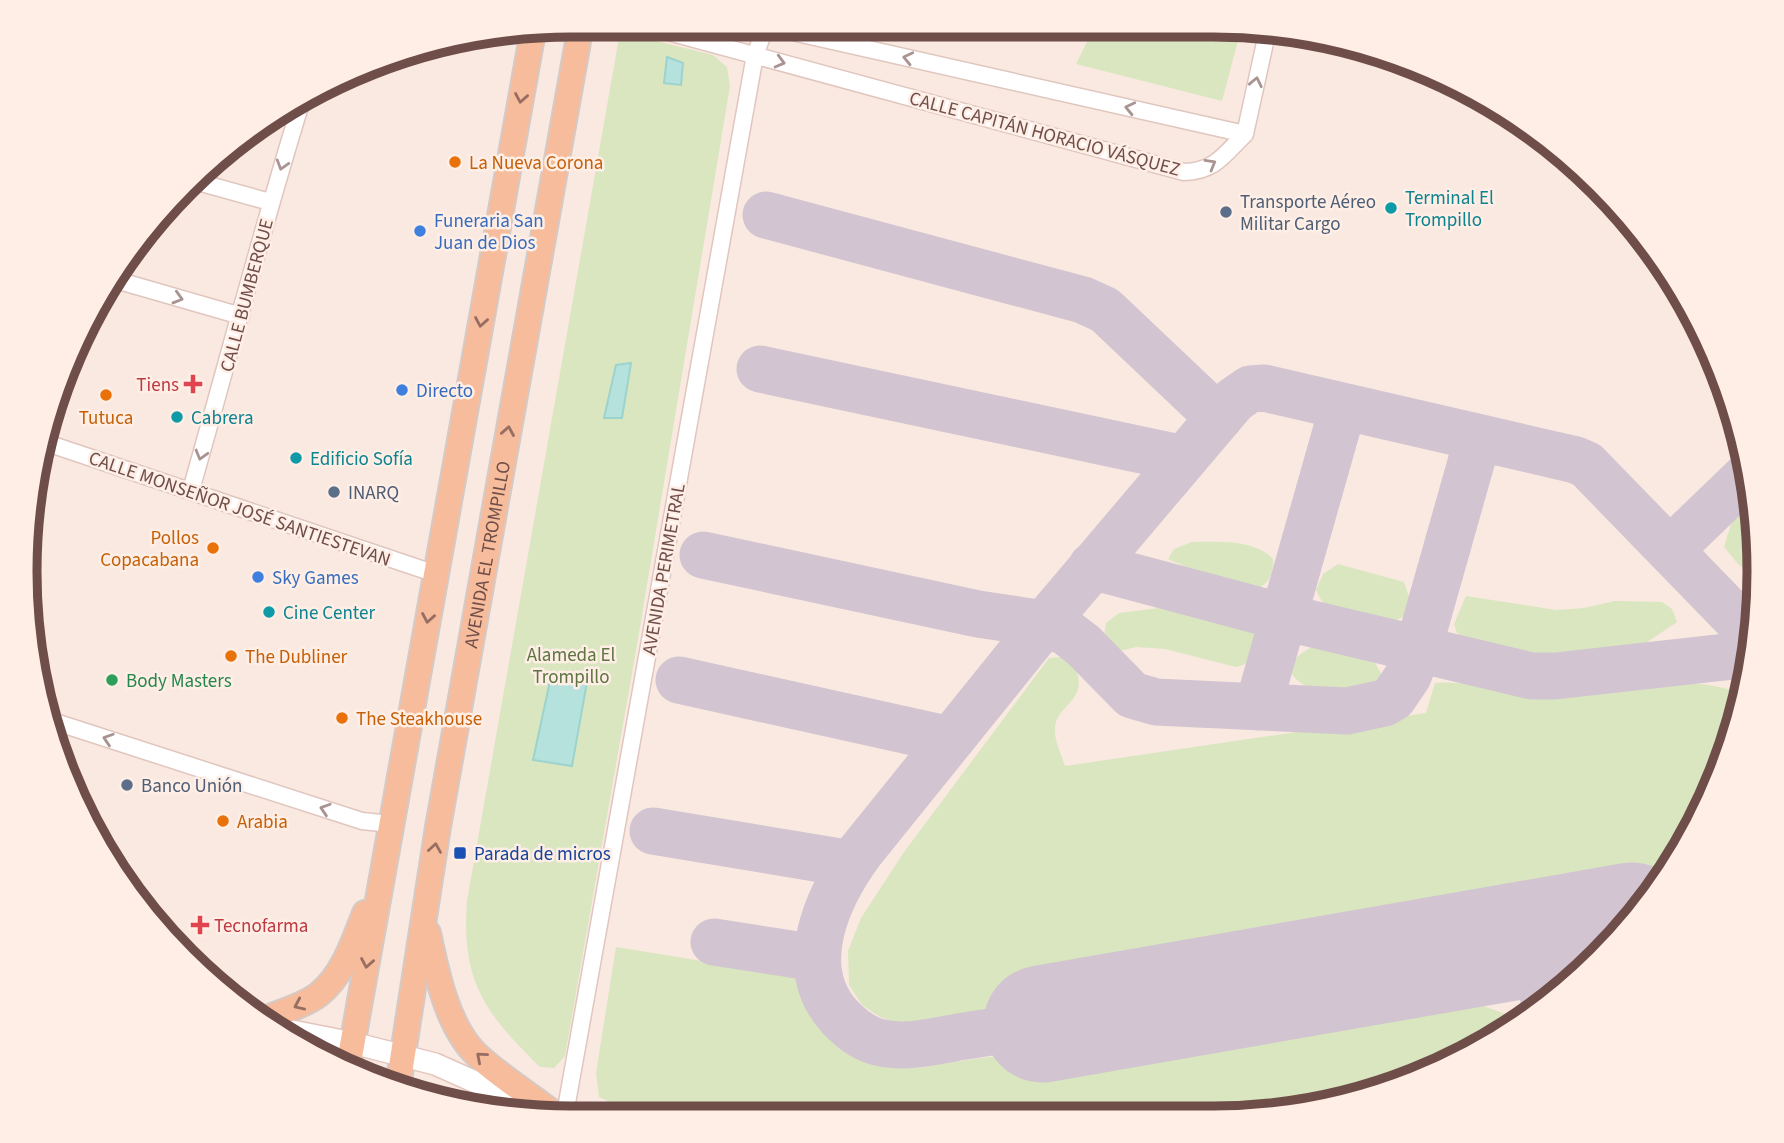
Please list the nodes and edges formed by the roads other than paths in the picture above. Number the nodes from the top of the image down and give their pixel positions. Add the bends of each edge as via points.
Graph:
1 (578, 37) edge
2 (688, 37) edge
3 (762, 37) edge
4 (815, 37) edge
5 (532, 38) edge
6 (1266, 40) edge
7 (755, 55) junction
8 (298, 112) edge
9 (1245, 134) junction
10 (203, 183) edge
11 (270, 202) junction
12 (122, 282) edge
13 (241, 316) junction
14 (52, 445) edge
15 (191, 490) junction
16 (436, 574) junction
17 (59, 723) edge
18 (391, 824) junction
19 (383, 867) junction
20 (424, 915) junction
21 (273, 1016) edge
22 (300, 1033) edge
23 (353, 1043) junction
24 (402, 1055) junction
25 (350, 1058) edge
26 (399, 1078) edge
27 (524, 1104) edge
28 (543, 1105) edge
29 (566, 1106) edge

20 -> 1 main road, AVENIDA EL TROMPILLO
2 - 7 street, CALLE CAPITÁN HORACIO VÁSQUEZ
3 - 7 street, AVENIDA PERIMETRAL
9 -> 4 street, CALLE CAPITÁN HORACIO VÁSQUEZ
5 -> 16 main road
9 -> 6 street
7 -> 9 street, CALLE CAPITÁN HORACIO VÁSQUEZ via 1184,172 1215,165
7 - 29 street, AVENIDA PERIMETRAL
8 -> 11 street, CALLE BUMBERQUE
10 - 11 street
11 - 13 street, CALLE BUMBERQUE
12 -> 13 street
13 -> 15 street, CALLE BUMBERQUE
14 - 15 street, CALLE MONSEÑOR JOSÉ SANTIESTEVAN
15 - 16 street, CALLE MONSEÑOR JOSÉ SANTIESTEVAN
16 -> 18 main road
18 -> 17 street via 362,821
18 - 19 main road
19 -> 21 main road via 344,963 326,988
19 -> 23 main road
20 - 24 main road, AVENIDA EL TROMPILLO
28 -> 20 main road via 475,1053 458,1031 434,964
22 - 23 main road
23 - 24 main road
23 - 25 main road
24 - 26 main road, AVENIDA EL TROMPILLO
24 - 27 main road via 435,1064

